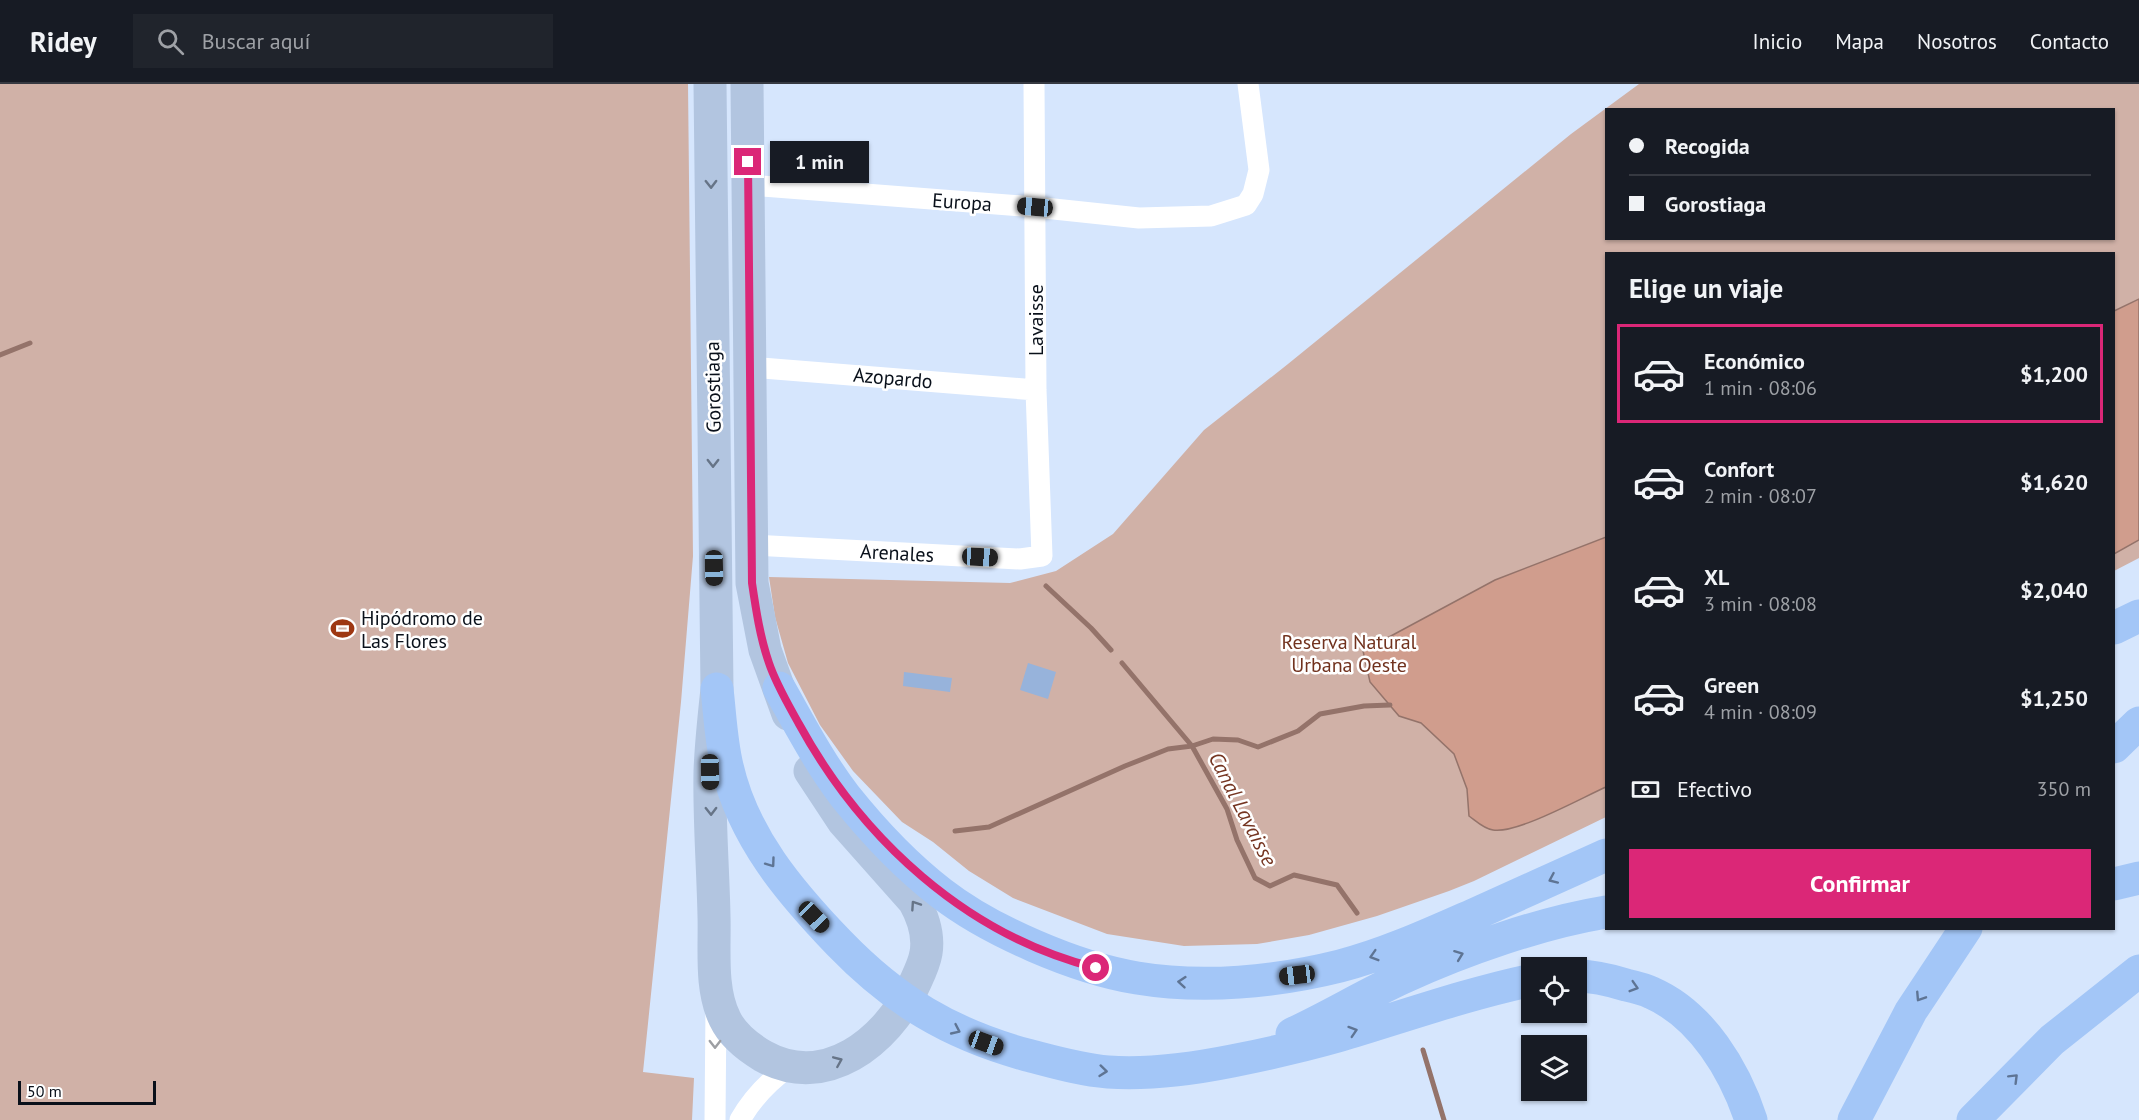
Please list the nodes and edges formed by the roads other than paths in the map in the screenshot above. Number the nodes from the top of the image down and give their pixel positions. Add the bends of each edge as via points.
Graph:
1 (710, 84) edge
2 (747, 84) edge
3 (1034, 84) edge
4 (1248, 84) edge
5 (710, 138) junction
6 (748, 138) junction
7 (748, 185) junction
8 (1035, 207) junction
9 (750, 367) junction
10 (1036, 390) junction
11 (752, 545) junction
12 (1042, 556) joint
13 (2139, 616) edge
14 (2115, 628) edge
15 (779, 687) junction
16 (717, 689) junction
17 (2139, 723) edge
18 (2115, 746) edge
19 (1605, 855) edge
20 (2139, 878) edge
21 (2115, 884) edge
22 (1605, 912) edge
23 (1959, 938) edge
24 (2139, 971) edge
25 (1587, 977) edge
26 (1521, 983) edge
27 (716, 985) junction
28 (906, 1001) junction
29 (1236, 1060) junction
30 (790, 1066) junction
31 (715, 1120) edge
32 (740, 1120) edge
33 (1751, 1120) edge
34 (1854, 1120) edge
35 (1973, 1120) edge

1 - 5 main road, Gorostiaga
2 - 6 main road, Gorostiaga
3 - 8 street, Lavaisse
4 - 8 street, Europa via 1259,170 1246,205 1211,216 1139,218
5 - 6 main road
5 -> 16 main road, Gorostiaga
6 - 7 main road, Gorostiaga
7 - 8 street, Europa
7 - 9 main road, Gorostiaga
8 - 10 street, Lavaisse
9 - 10 street, Azopardo
9 - 11 main road, Gorostiaga
10 - 12 street, Lavaisse
11 - 12 street, Arenales via 1020,560
11 - 15 main road, Gorostiaga via 752,583 759,627
13 - 14 highway
19 -> 15 highway via 1387,952 1341,966 1244,981 1192,983 1137,978 1076,963 1027,942 978,918 942,894 886,843 845,795 809,742
28 -> 15 main road, Gorostiaga via 926,951 921,914 825,795 803,756
16 -> 27 main road, Gorostiaga via 710,772
16 -> 28 highway via 727,767 742,815 754,837 814,917
17 - 18 highway
20 - 21 highway
29 -> 22 highway via 1433,965 1544,927
23 -> 34 highway via 1911,1011
35 -> 24 highway via 2052,1040
25 -> 33 highway via 1652,993 1674,1005 1722,1057 1744,1097
29 -> 26 highway via 1279,1052
27 - 30 main road, Gorostiaga via 725,1020 738,1038 770,1060
27 -> 31 street
28 -> 29 highway via 972,1038 1076,1067 1133,1072
30 -> 28 main road, Gorostiaga via 827,1066 856,1053 884,1029
30 - 32 street via 761,1089

